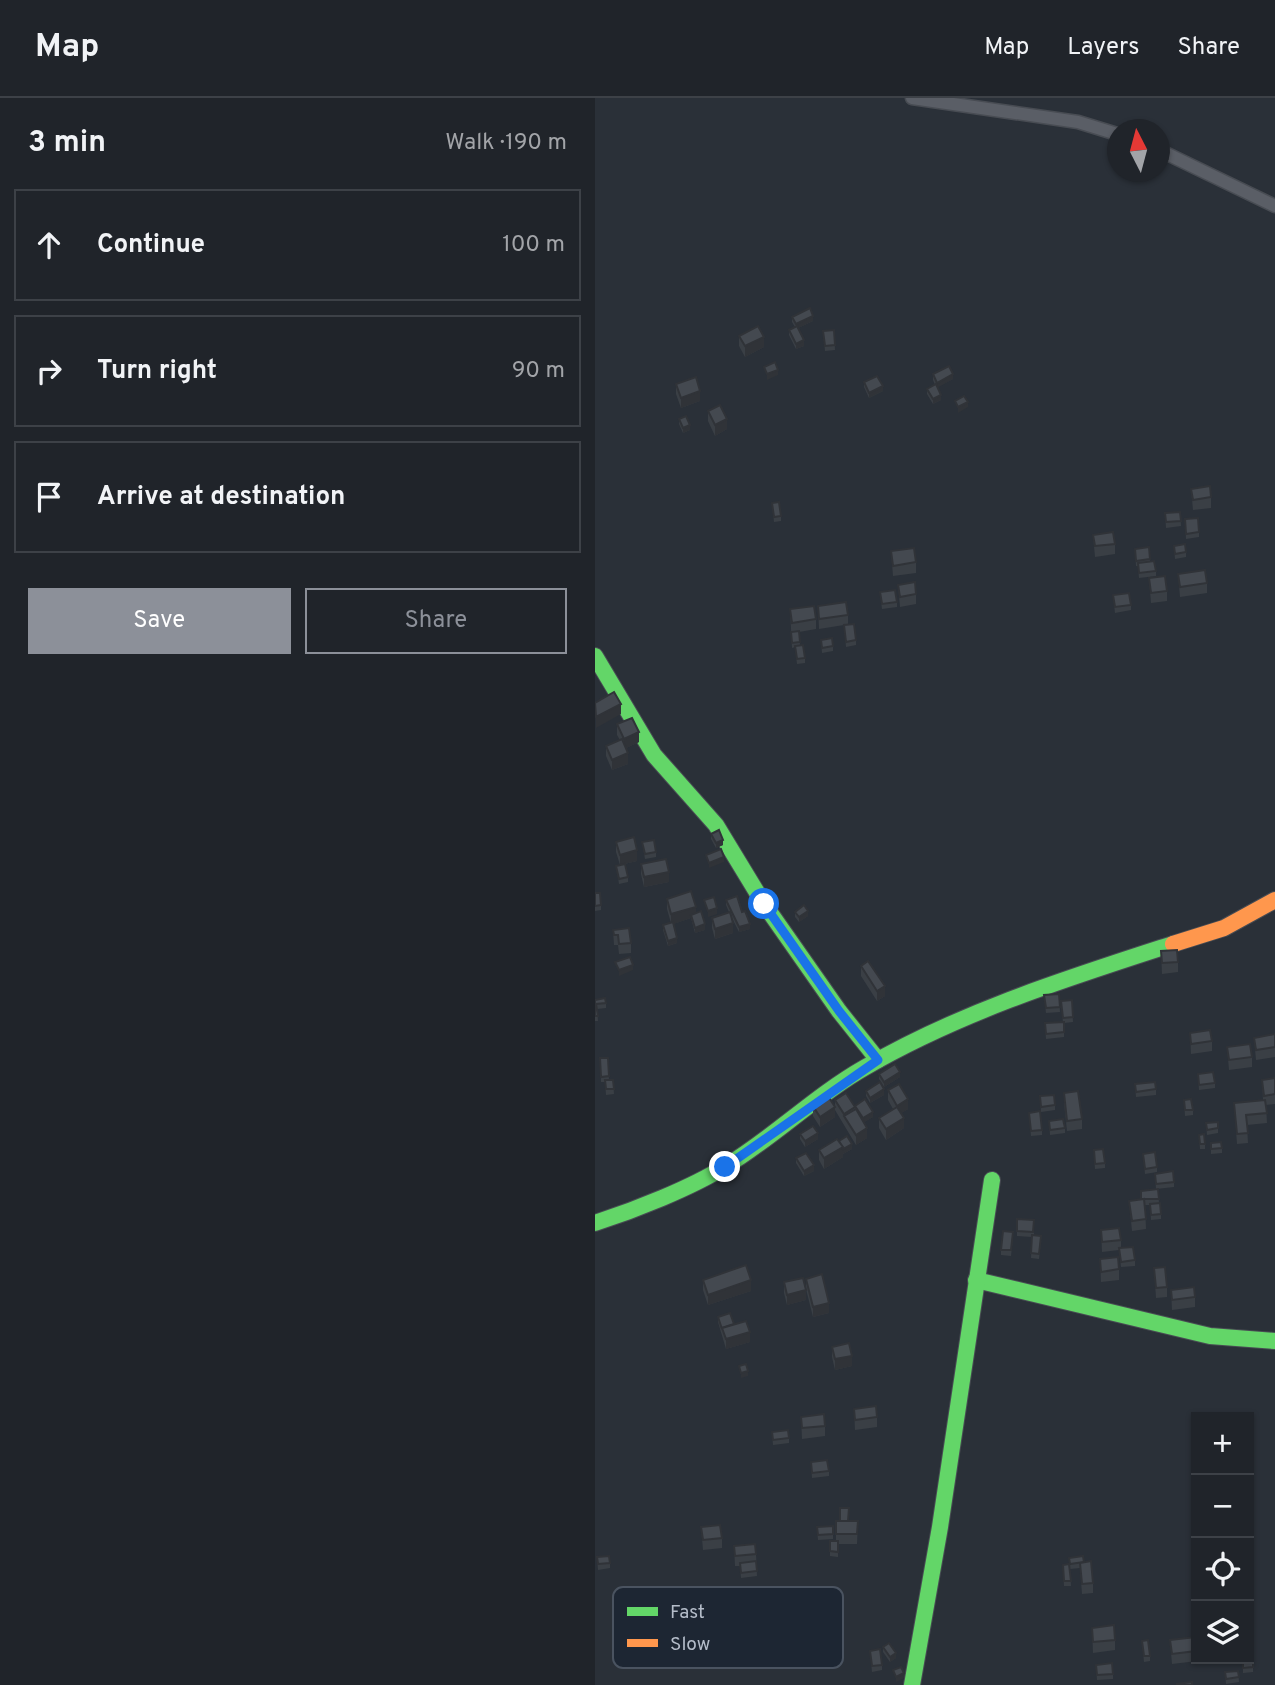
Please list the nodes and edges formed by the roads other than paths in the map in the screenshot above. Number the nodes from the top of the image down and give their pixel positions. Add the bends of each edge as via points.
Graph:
1 (912, 98) edge
2 (1107, 131) edge
3 (1170, 155) edge
4 (1275, 206) edge
5 (595, 656) edge
6 (1275, 900) edge
7 (878, 1060) junction
8 (992, 1180) dead end
9 (595, 1223) edge
10 (976, 1280) junction
11 (1275, 1341) edge
12 (912, 1685) edge

1 - 2 street via 1078,122
3 - 4 street
5 - 7 street via 654,755 716,825 772,914
6 - 7 street via 1224,928 1046,985
7 - 9 street via 725,1167
8 - 10 street
10 - 11 street via 1210,1336
10 - 12 street

